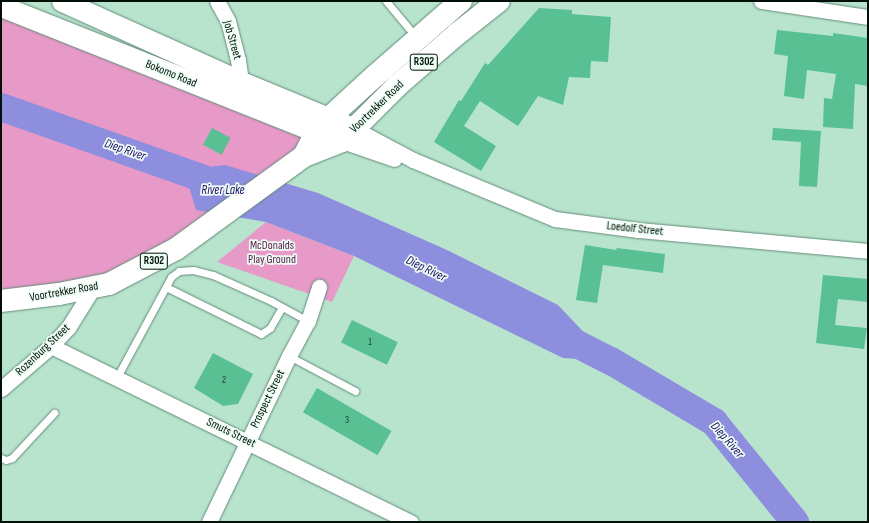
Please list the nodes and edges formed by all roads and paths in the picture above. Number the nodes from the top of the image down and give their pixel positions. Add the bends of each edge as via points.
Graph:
1 (62, 1) edge
2 (217, 1) edge
3 (386, 1) edge
4 (499, 1) edge
5 (761, 1) edge
6 (454, 3) edge
7 (1, 6) edge
8 (868, 17) edge
9 (418, 38) junction
10 (242, 82) junction
11 (322, 125) junction
12 (348, 135) junction
13 (304, 156) junction
14 (868, 251) edge
15 (166, 287) junction
16 (319, 287) dead end
17 (93, 288) junction
18 (1, 301) edge
19 (282, 307) junction
20 (308, 321) junction
21 (51, 346) junction
22 (289, 356) junction
23 (117, 377) junction
24 (1, 388) edge
25 (355, 391) dead end
26 (54, 413) dead end
27 (248, 441) junction
28 (1, 458) edge
29 (209, 522) edge
30 (410, 522) edge

1 - 10 main road, Bokomo Road
2 - 10 street, Job Street via 228,21
3 - 9 lane
4 - 12 main road, Voortrekker Road / R302 via 422,65
5 - 8 street
6 - 9 main road, Voortrekker Road / R302
7 - 11 main road, Bokomo Road
9 - 11 main road, Voortrekker Road / R302
10 - 11 main road, Bokomo Road
11 - 12 main road, Bokomo Road
11 - 13 main road, Voortrekker Road / R302
12 - 13 main road, Voortrekker Road / R302
12 - 14 street, Loedolf Street via 555,219 638,230
13 - 17 main road, Voortrekker Road / R302 via 176,249 109,284
15 - 19 lane via 171,277 179,271 193,270 214,275
15 - 19 lane via 261,334 270,328
15 - 23 lane
16 - 20 street, Prospect Street
17 - 18 main road, Voortrekker Road / R302
17 - 21 street, Rozenburg Street via 68,328
19 - 20 lane
20 - 22 street, Prospect Street
21 - 23 street, Smuts Street
21 - 24 street, Rozenburg Street
22 - 25 lane
22 - 27 street, Prospect Street
23 - 27 street, Smuts Street
26 - 28 lane via 12,458
27 - 29 street, Prospect Street
27 - 30 street, Smuts Street

